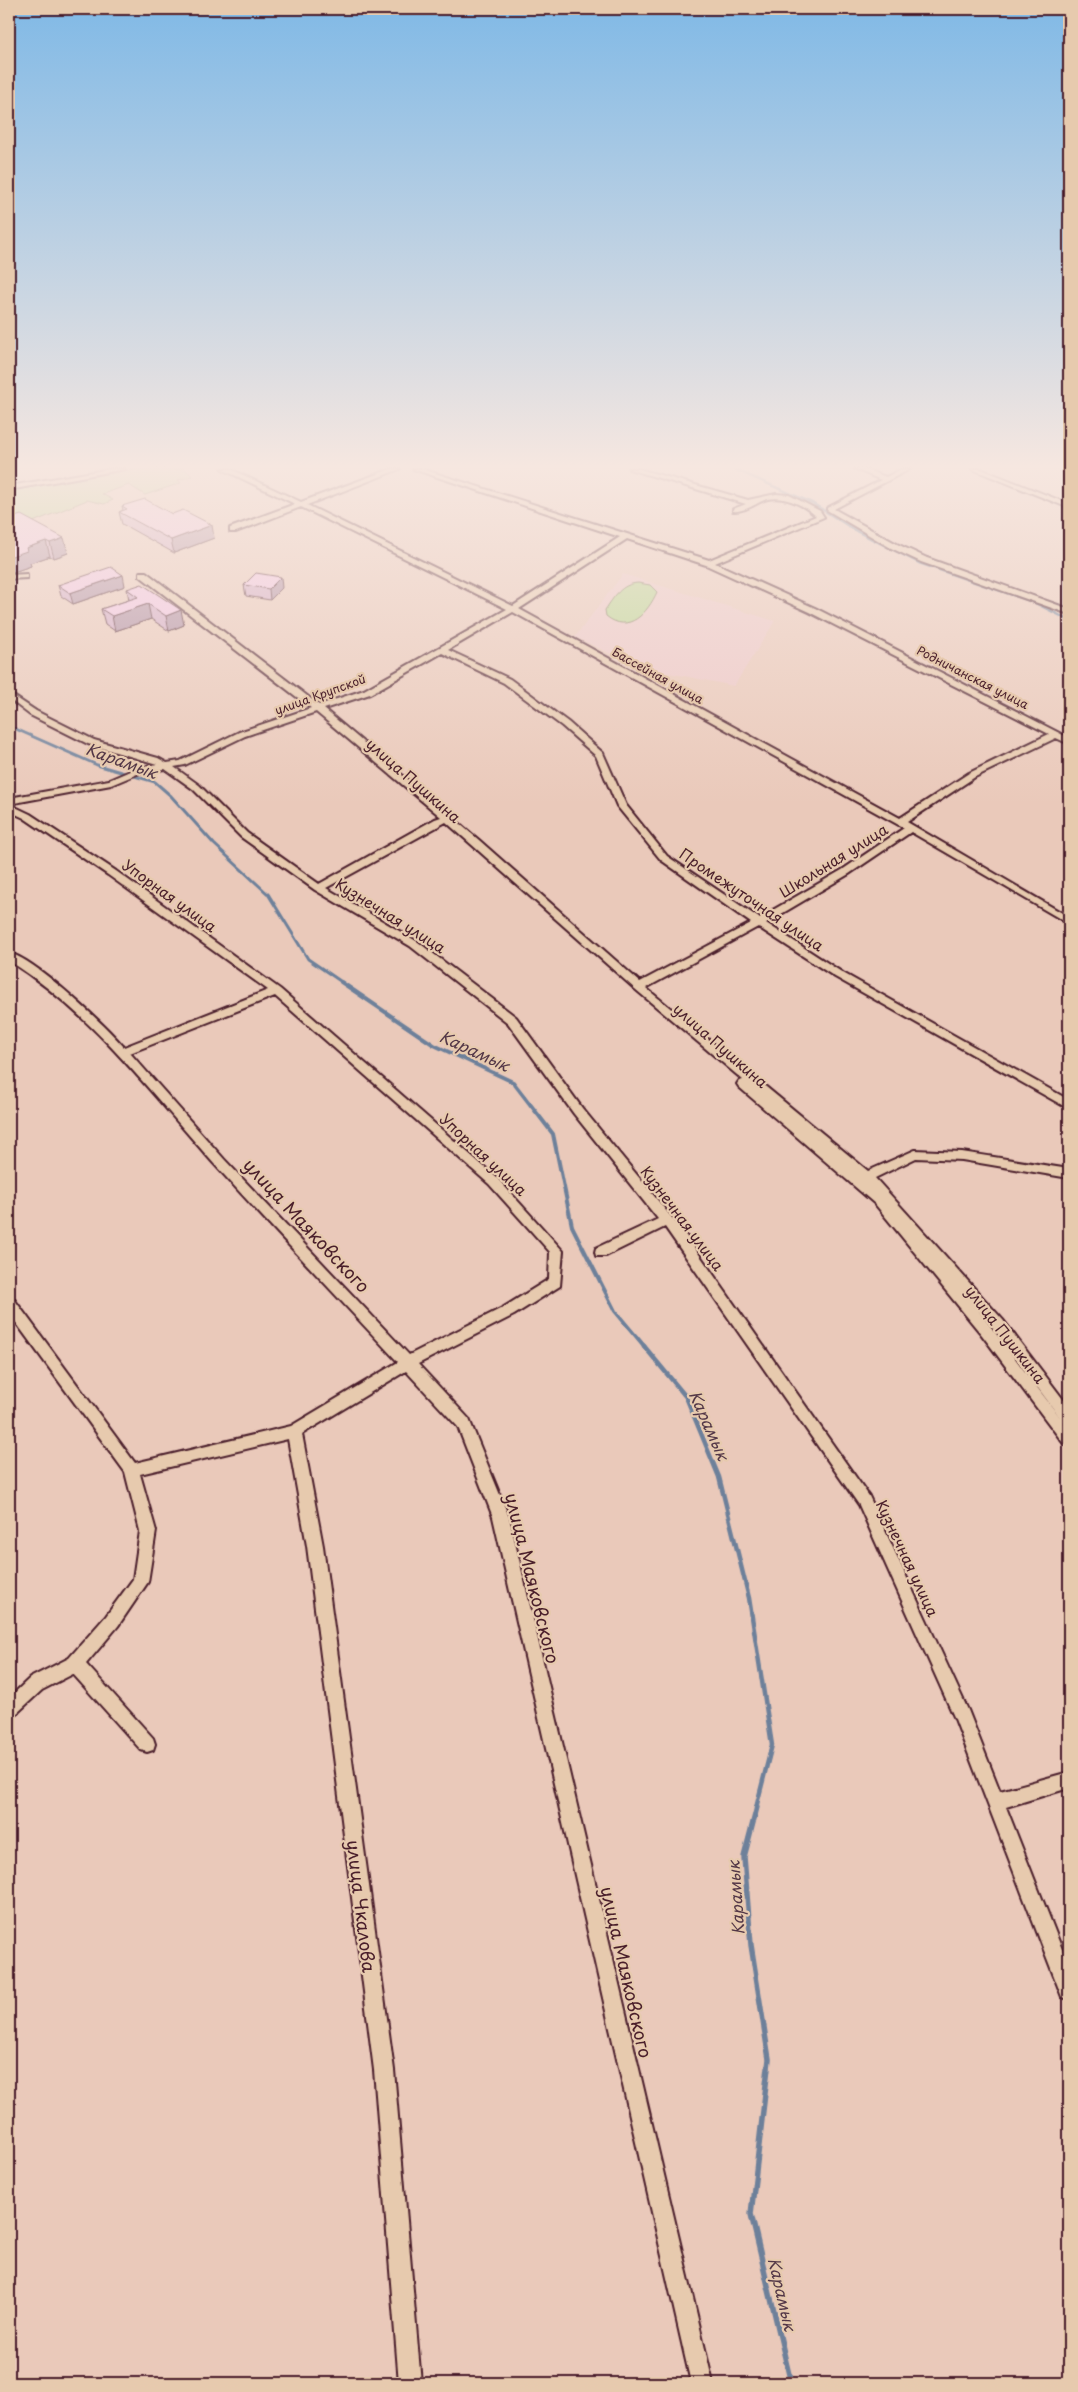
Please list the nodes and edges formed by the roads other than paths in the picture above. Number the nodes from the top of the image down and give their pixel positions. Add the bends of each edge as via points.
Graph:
1 (151, 581) edge
2 (456, 581) edge
3 (557, 581) edge
4 (748, 581) edge
5 (982, 581) edge
6 (513, 609) junction
7 (1069, 612) edge
8 (442, 650) junction
9 (9, 695) edge
10 (317, 708) junction
11 (1057, 734) junction
12 (1069, 741) edge
13 (167, 766) junction
14 (9, 801) edge
15 (9, 807) edge
16 (442, 820) junction
17 (900, 822) junction
18 (911, 828) junction
19 (319, 888) junction
20 (1069, 922) edge
21 (759, 923) junction
22 (9, 956) edge
23 (639, 986) junction
24 (276, 991) junction
25 (122, 1052) junction
26 (1069, 1105) edge
27 (1069, 1174) edge
28 (867, 1177) junction
29 (667, 1220) junction
30 (601, 1252) dead end
31 (9, 1303) edge
32 (409, 1362) junction
33 (1069, 1418) edge
34 (294, 1432) junction
35 (1069, 1440) edge
36 (132, 1470) junction
37 (75, 1664) junction
38 (9, 1709) edge
39 (148, 1744) dead end
40 (1069, 1780) edge
41 (995, 1800) junction
42 (1069, 1990) edge
43 (410, 2383) edge
44 (702, 2383) edge

1 - 10 street, улица Пушкина
2 - 6 street, Бассейная улица
3 - 6 street, улица Крупской
4 - 11 street, Родничанская улица
5 - 7 street
6 - 8 street, улица Крупской
6 - 17 street, Бассейная улица
8 - 10 street, улица Крупской via 367,692
8 - 21 street, Промежуточная улица via 507,681 565,724 600,755 622,806 664,858
9 - 13 street, Кузнечная улица via 33,713 90,742
10 - 13 street, улица Крупской via 242,734 182,763
10 - 16 street, улица Пушкина via 318,715
11 - 12 street, Родничанская улица
11 - 17 street, Школьная улица via 972,775
13 - 14 street, улица Крупской via 140,770 111,782
13 - 19 street, Кузнечная улица via 196,787 244,835
15 - 24 street, Упорная улица via 112,873
16 - 19 street
16 - 23 street, улица Пушкина via 476,842
16 - 35 street, улица Пушкина via 879,1201 987,1331
17 - 18 street, Бассейная улица
18 - 20 street, Бассейная улица
18 - 21 street, Школьная улица via 862,863
19 - 29 street, Кузнечная улица via 414,944 512,1020 578,1111
21 - 23 street, Школьная улица
21 - 26 street, Промежуточная улица via 839,975
22 - 25 street, улица Маяковского via 38,974
23 - 28 street, улица Пушкина
24 - 25 street
24 - 32 street, Упорная улица via 493,1181 557,1251 555,1282 509,1311
25 - 32 street, улица Маяковского via 220,1162
27 - 28 street via 962,1156 916,1154
28 - 33 street, улица Пушкина via 998,1324
29 - 30 street
29 - 41 street, Кузнечная улица via 864,1501 962,1716
31 - 36 street
32 - 34 street, Упорная улица
32 - 44 street, улица Маяковского via 464,1423 501,1517
34 - 36 street, Упорная улица
34 - 43 street, улица Чкалова via 315,1546 384,2070
36 - 37 street via 148,1532 140,1582 112,1622
37 - 38 street via 36,1684
37 - 39 street
40 - 41 street
41 - 42 street, Кузнечная улица

